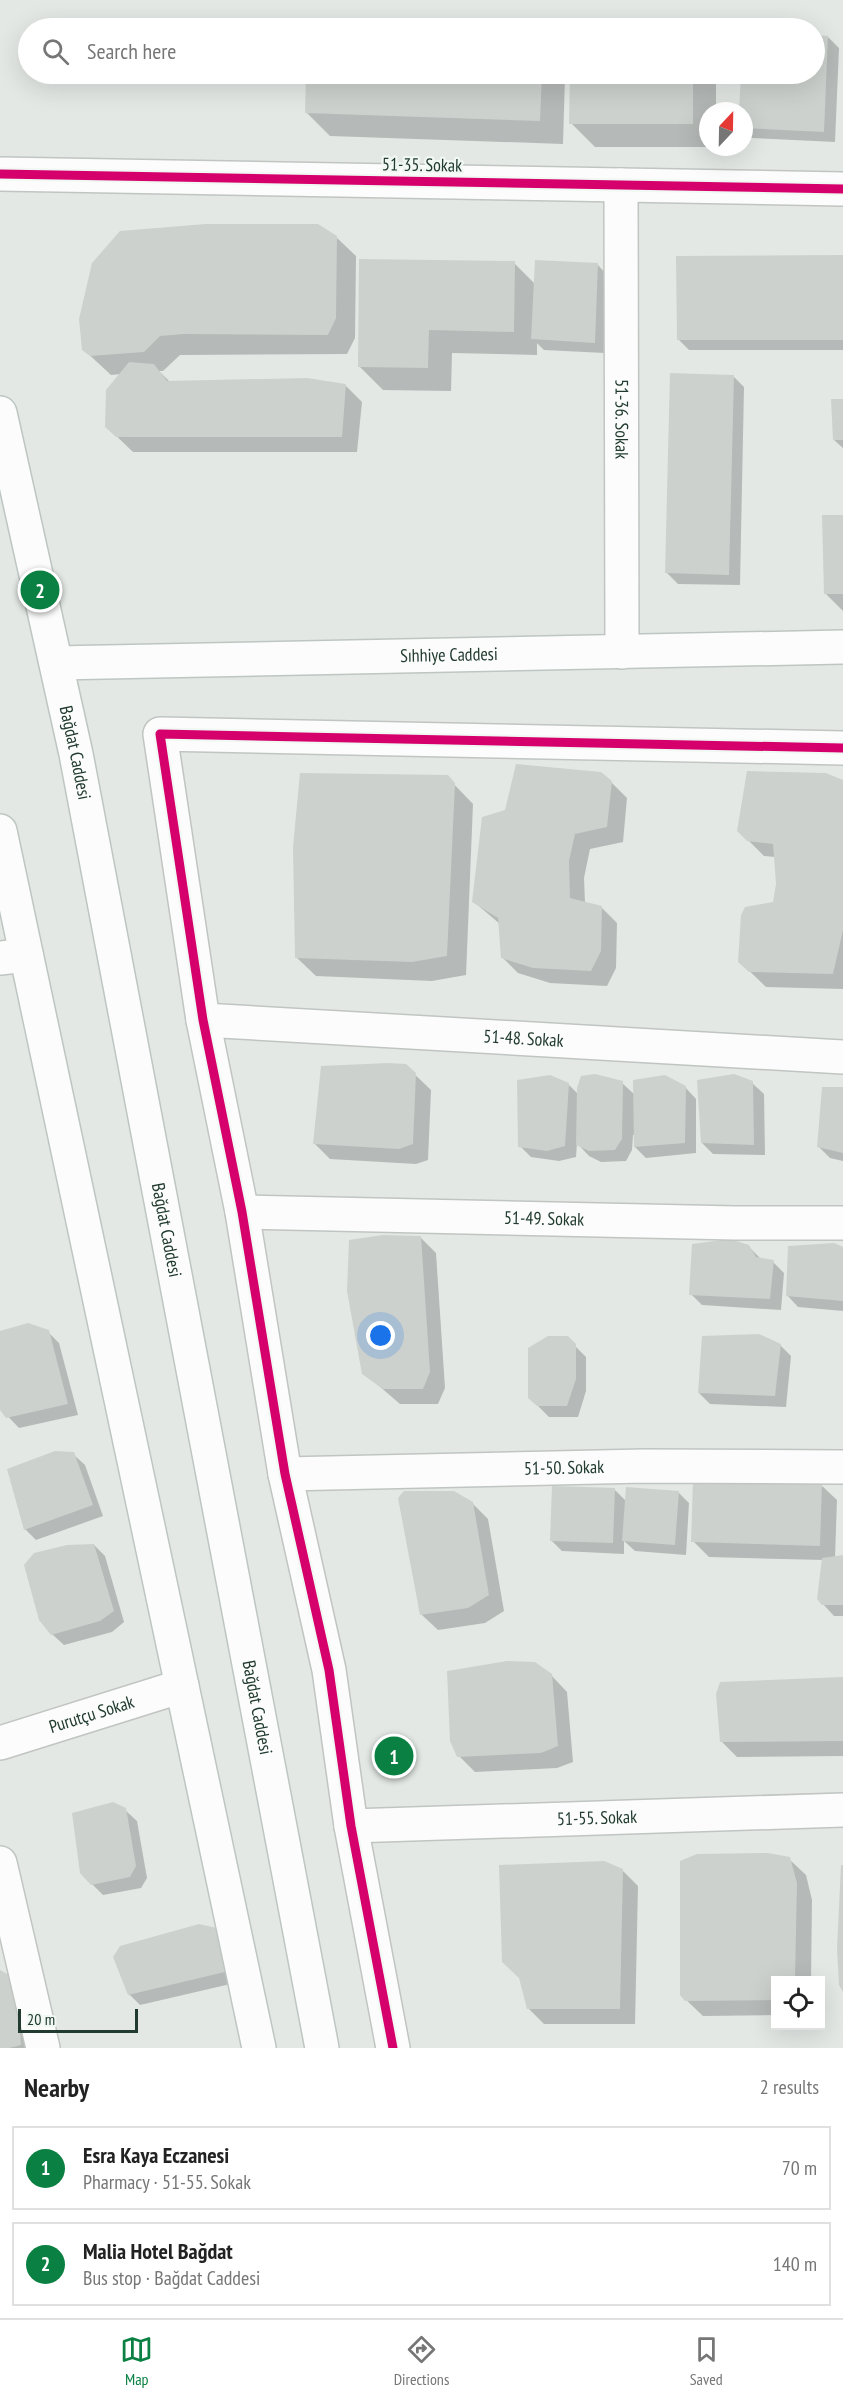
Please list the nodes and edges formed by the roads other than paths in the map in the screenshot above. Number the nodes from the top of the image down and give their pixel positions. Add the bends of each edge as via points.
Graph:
1 (0, 174) edge
2 (621, 185) junction
3 (843, 189) edge
4 (0, 413) edge
5 (843, 647) edge
6 (622, 652) junction
7 (56, 663) junction
8 (843, 748) edge
9 (0, 831) edge
10 (13, 956) edge
11 (203, 1020) junction
12 (843, 1057) edge
13 (242, 1212) junction
14 (843, 1223) edge
15 (843, 1467) edge
16 (285, 1474) junction
17 (182, 1686) junction
18 (0, 1743) edge
19 (843, 1810) edge
20 (351, 1826) junction
21 (0, 1863) edge
22 (10, 1952) edge
23 (43, 2048) edge
24 (259, 2048) edge
25 (322, 2048) edge
26 (393, 2048) edge

1 - 2 street, 51-35. Sokak
2 - 3 street, 51-35. Sokak
2 - 6 street, 51-36. Sokak
4 - 7 street, Bağdat Caddesi
5 - 6 street, Sıhhiye Caddesi
6 - 7 street, Sıhhiye Caddesi
7 - 25 street, Bağdat Caddesi
8 - 11 street via 160,734
9 - 10 street
10 - 17 street
11 - 12 street, 51-48. Sokak
11 - 13 street
13 - 14 street, 51-49. Sokak
13 - 16 street
15 - 16 street, 51-50. Sokak via 644,1466
16 - 20 street via 329,1670
17 - 18 street, Purutçu Sokak
17 - 24 street
19 - 20 street, 51-55. Sokak
20 - 26 street
21 - 22 street
22 - 23 street

